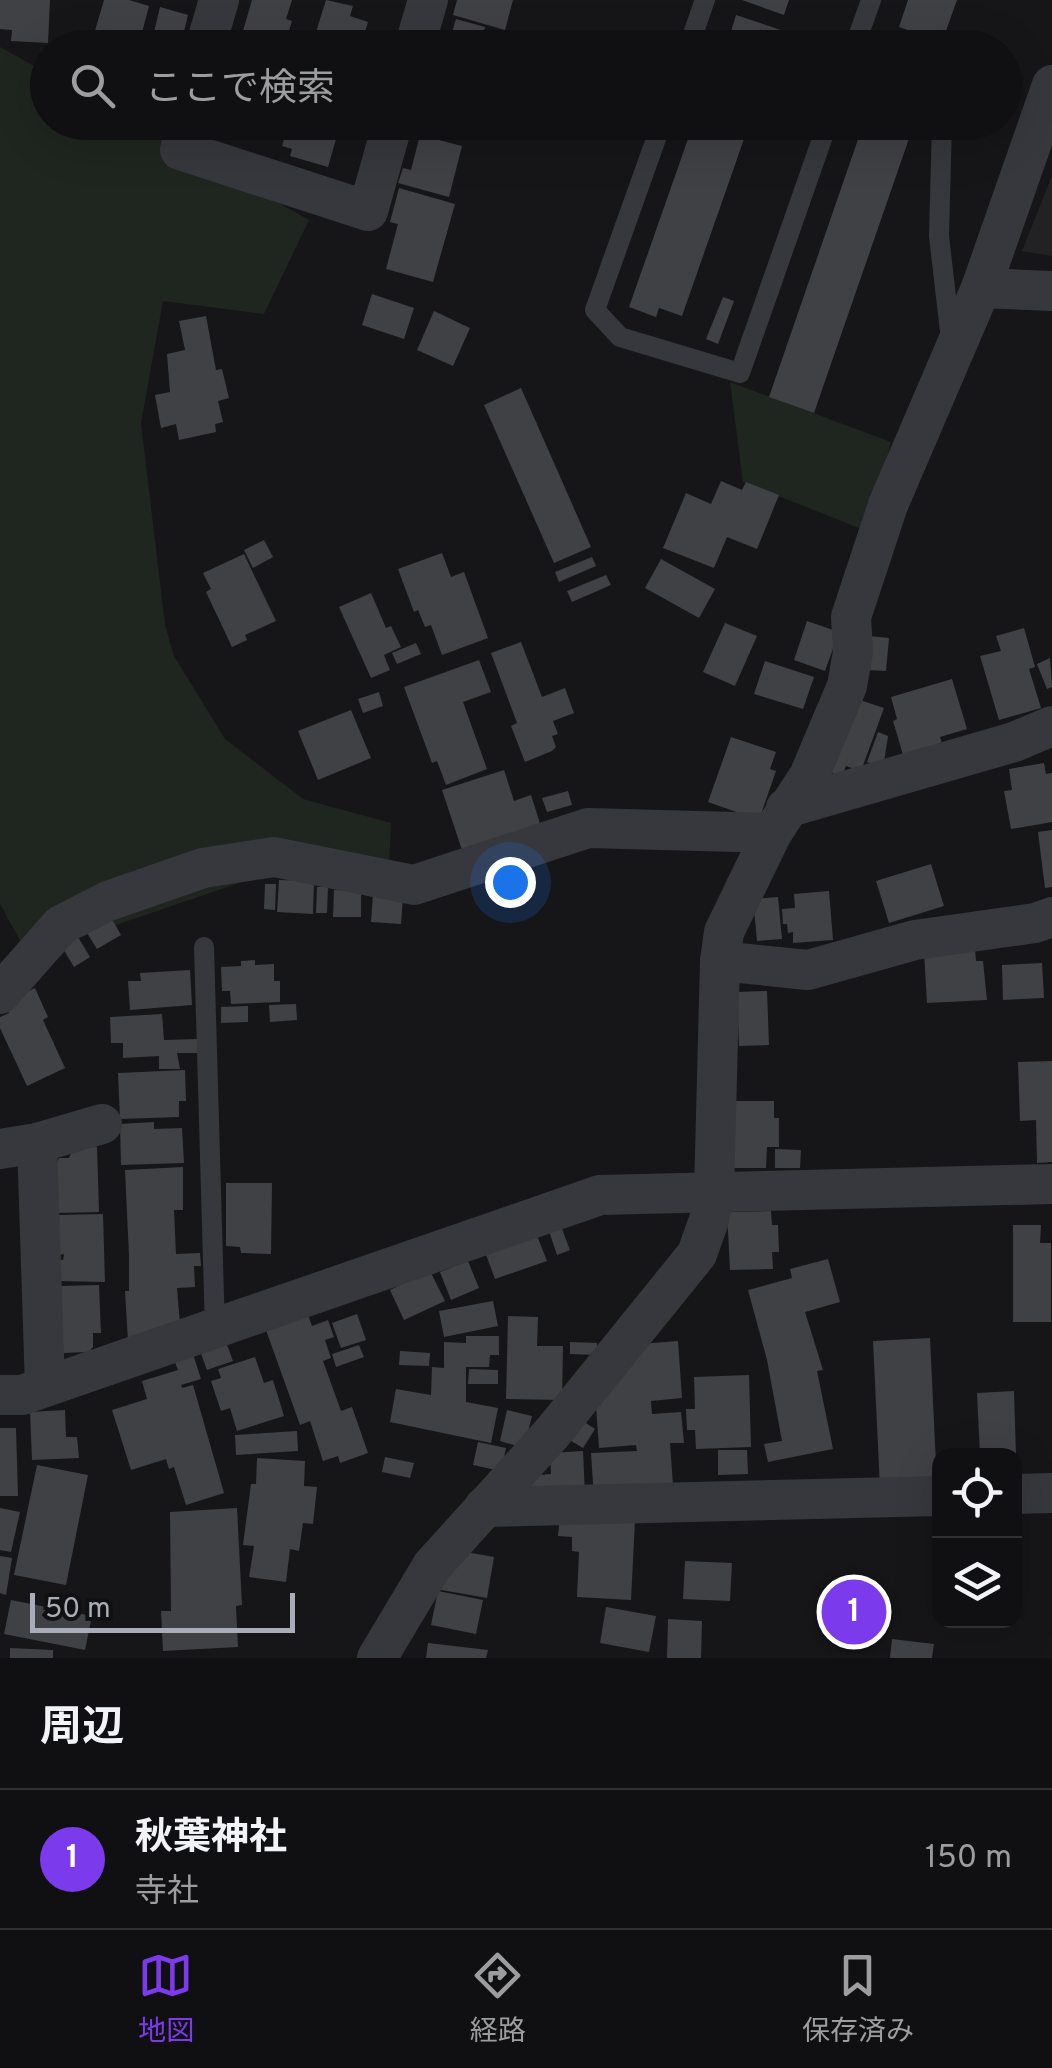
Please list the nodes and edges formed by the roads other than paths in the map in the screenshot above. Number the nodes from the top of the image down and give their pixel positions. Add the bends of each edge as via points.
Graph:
1 (218, 0) edge
2 (428, 0) edge
3 (705, 0) edge
4 (871, 0) edge
5 (210, 30) edge
6 (419, 30) edge
7 (694, 30) edge
8 (860, 30) edge
9 (1052, 85) edge
10 (182, 140) edge
11 (388, 140) edge
12 (656, 140) edge
13 (822, 140) edge
14 (942, 140) edge
15 (981, 288) junction
16 (1052, 291) edge
17 (952, 352) junction
18 (1052, 726) edge
19 (778, 821) junction
20 (1052, 917) edge
21 (204, 946) dead end
22 (720, 961) junction
23 (0, 994) edge
24 (102, 1124) dead end
25 (19, 1146) edge
26 (1052, 1184) edge
27 (714, 1193) junction
28 (215, 1330) junction
29 (46, 1387) junction
30 (0, 1395) edge
31 (1052, 1493) edge
32 (1022, 1494) edge
33 (932, 1496) edge
34 (484, 1507) junction
35 (377, 1658) edge

1 - 5 street
2 - 6 street
3 - 7 lane
4 - 8 lane
9 - 15 street
10 - 11 street via 180,150 368,210
12 - 13 lane via 595,310 620,337 740,373
14 - 17 lane via 939,236
15 - 16 street
15 - 17 street
17 - 19 street via 888,504 851,616 847,686 809,776
18 - 19 street
19 - 22 street via 724,932
19 - 23 street via 588,828 414,885 274,857 203,868 61,925
20 - 22 street via 915,940 808,970
21 - 28 lane
22 - 27 street
24 - 25 street
25 - 29 street
26 - 27 street
27 - 28 street via 600,1195
27 - 34 street via 697,1254
28 - 29 street
29 - 30 street
31 - 32 street
33 - 34 street
34 - 35 street via 432,1566

